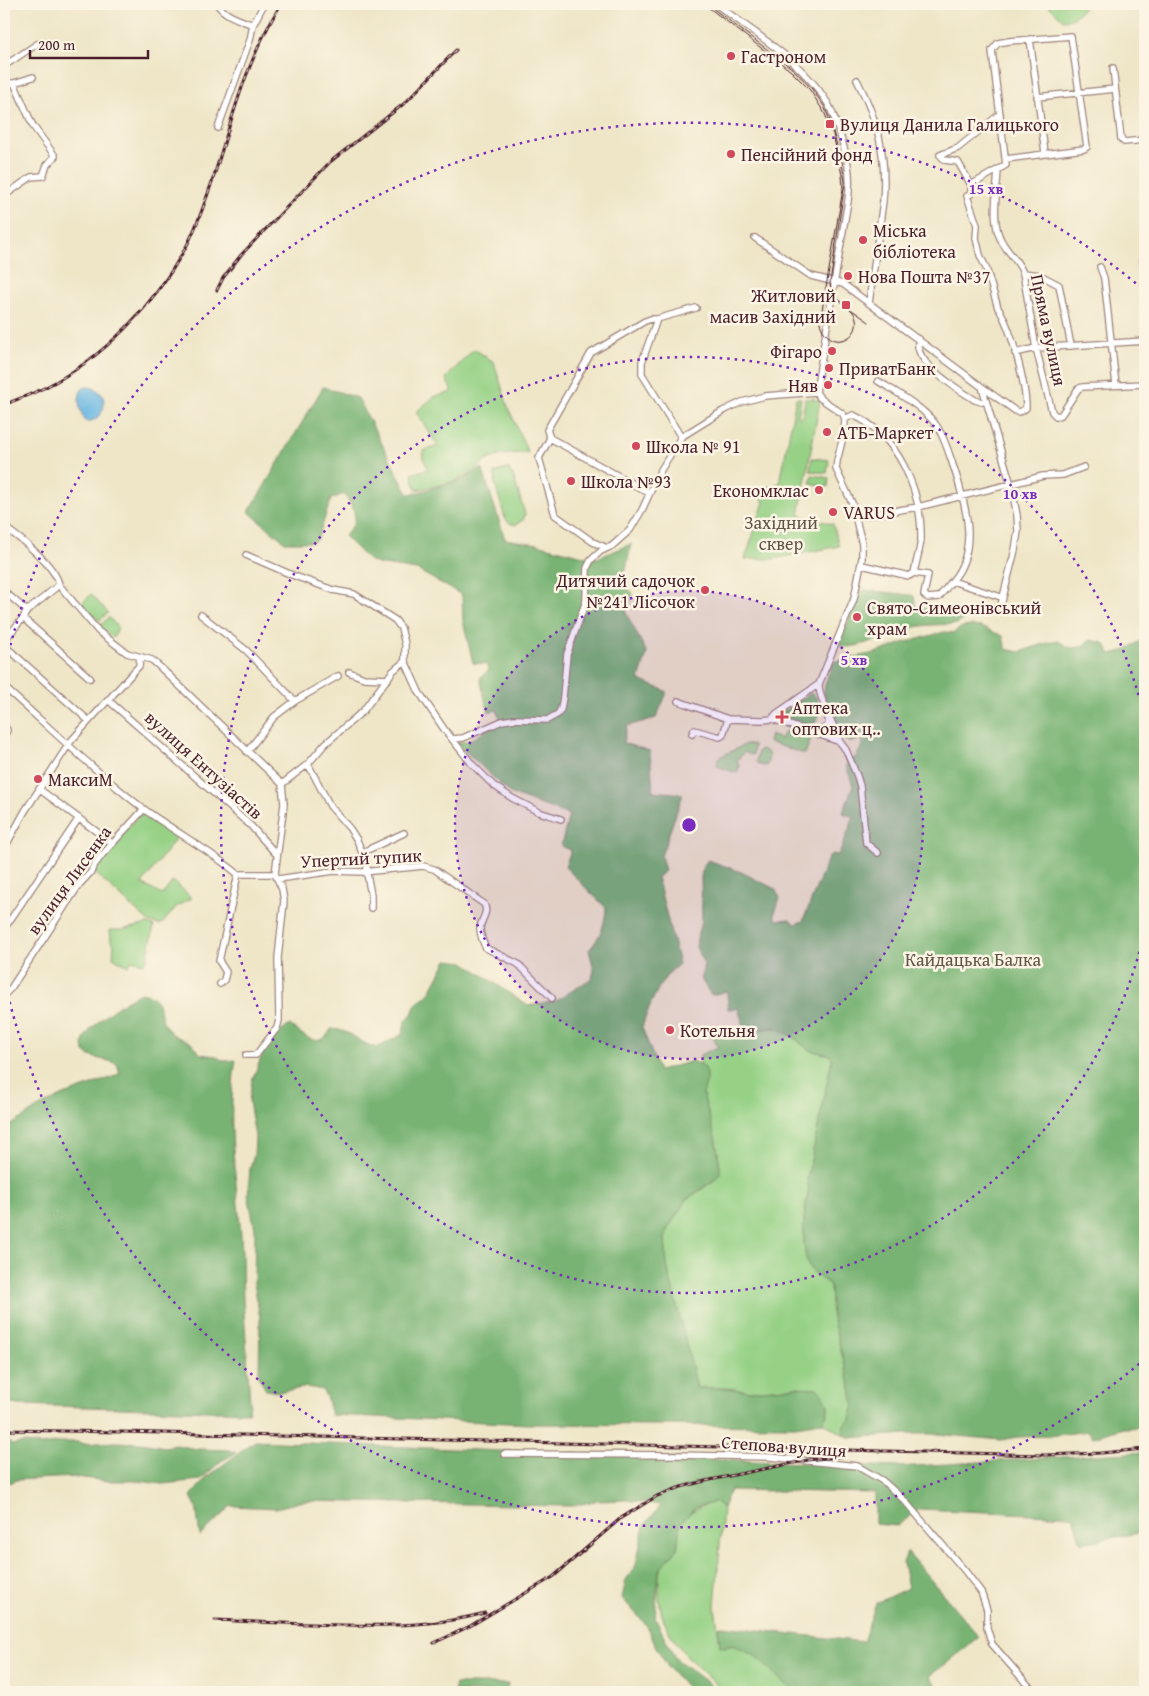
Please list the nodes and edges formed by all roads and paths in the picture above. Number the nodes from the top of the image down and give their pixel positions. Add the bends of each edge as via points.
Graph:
1 (217, 4) edge
2 (264, 4) edge
3 (716, 4) edge
4 (253, 25) junction
5 (1030, 39) junction
6 (37, 44) dead end
7 (4, 66) edge
8 (1113, 68) dead end
9 (33, 77) dead end
10 (857, 80) dead end
11 (4, 83) edge
12 (14, 83) junction
13 (1115, 89) junction
14 (1079, 92) junction
15 (1037, 97) junction
16 (1000, 114) junction
17 (4, 124) edge
18 (218, 128) dead end
19 (1145, 140) edge
20 (4, 144) edge
21 (1045, 153) junction
22 (1006, 159) junction
23 (998, 170) junction
24 (971, 184) junction
25 (4, 196) edge
26 (755, 238) dead end
27 (1143, 254) dead end
28 (1100, 267) dead end
29 (1023, 273) junction
30 (834, 282) junction
31 (1145, 282) edge
32 (869, 303) junction
33 (696, 308) dead end
34 (657, 319) junction
35 (919, 339) junction
36 (1145, 341) edge
37 (1111, 344) junction
38 (1071, 346) junction
39 (1036, 348) junction
40 (1016, 352) junction
41 (878, 381) dead end
42 (1116, 384) junction
43 (1145, 384) edge
44 (982, 387) junction
45 (816, 392) junction
46 (986, 400) junction
47 (845, 419) junction
48 (681, 437) junction
49 (550, 438) junction
50 (1084, 467) dead end
51 (1011, 485) junction
52 (649, 493) junction
53 (962, 496) junction
54 (918, 507) junction
55 (856, 517) junction
56 (4, 528) edge
57 (607, 548) junction
58 (246, 555) dead end
59 (862, 565) junction
60 (914, 573) junction
61 (952, 582) junction
62 (59, 585) junction
63 (4, 591) edge
64 (1002, 597) junction
65 (1000, 609) dead end
66 (27, 611) junction
67 (202, 615) dead end
68 (23, 618) junction
69 (4, 641) edge
70 (4, 645) edge
71 (140, 658) junction
72 (405, 660) junction
73 (349, 672) dead end
74 (338, 676) dead end
75 (90, 678) dead end
76 (388, 679) junction
77 (819, 684) junction
78 (4, 687) edge
79 (108, 700) junction
80 (295, 701) junction
81 (678, 701) dead end
82 (828, 711) junction
83 (728, 719) junction
84 (772, 719) junction
85 (89, 721) junction
86 (5, 727) edge
87 (813, 733) junction
88 (692, 734) dead end
89 (4, 737) edge
90 (454, 739) junction
91 (840, 742) junction
92 (69, 745) junction
93 (247, 752) junction
94 (308, 764) junction
95 (282, 784) junction
96 (39, 789) junction
97 (144, 809) junction
98 (79, 818) junction
99 (562, 819) dead end
100 (404, 833) dead end
101 (112, 843) junction
102 (4, 849) edge
103 (362, 852) junction
104 (878, 852) dead end
105 (277, 855) junction
106 (367, 870) junction
107 (238, 874) junction
108 (276, 876) junction
109 (371, 908) dead end
110 (4, 929) edge
111 (220, 984) dead end
112 (4, 995) edge
113 (552, 998) dead end
114 (246, 1055) dead end
115 (504, 1454) dead end
116 (1034, 1692) edge

1 - 4 street via 230,15
2 - 4 street
3 - 30 street via 799,69 819,90 834,116 850,175
4 - 18 street
5 - 14 street via 1071,36
5 - 15 street
5 - 16 street via 998,43 992,50
6 - 7 street
8 - 13 street
9 - 12 street
10 - 32 street via 878,126 885,185
11 - 12 street
12 - 25 street via 33,126 55,156 43,176 31,177
13 - 14 street
13 - 19 street via 1120,136 1124,142
14 - 15 street
14 - 21 street via 1087,147 1084,150
15 - 21 street
16 - 22 street
16 - 24 street via 958,148 940,155 945,160 958,162
17 - 20 street
21 - 22 street
22 - 23 street via 1006,164
23 - 24 street
23 - 29 street, Пряма вулиця via 997,231
24 - 40 street via 971,194 967,196 977,225 976,238
26 - 30 street via 811,276
27 - 31 street
28 - 37 street
29 - 38 street via 1040,275 1059,285
29 - 39 street, Пряма вулиця
30 - 32 street via 843,284
30 - 45 street
32 - 35 street
33 - 34 street
34 - 48 street via 642,362 642,374
34 - 49 street via 645,322 591,354 547,430
35 - 44 street
35 - 46 street via 918,351 931,369 975,400
36 - 37 street
37 - 38 street
37 - 42 street
38 - 39 street
39 - 40 street
39 - 42 street, Пряма вулиця via 1052,412 1056,416 1061,415 1078,389
40 - 44 street via 1026,408 1017,412
41 - 53 street via 930,418 938,428
42 - 43 street
44 - 46 street
45 - 47 street
45 - 48 street via 765,396 742,402
46 - 51 street
47 - 54 street via 852,414 881,434 909,474
47 - 55 street via 836,469
48 - 52 street
49 - 52 street
49 - 57 street via 539,458 555,515
50 - 51 street via 1063,475 1043,476
51 - 53 street
51 - 64 street via 1018,531
52 - 57 street via 630,530
53 - 54 street
53 - 61 street via 968,544 964,561
54 - 55 street
54 - 60 street via 921,540
55 - 59 street via 862,544
56 - 62 street via 51,569
57 - 90 street via 601,550 587,568 586,602 567,654 563,698 558,714 547,720 502,721
58 - 72 street via 333,590 354,594 395,620 405,644
59 - 60 street via 909,576
59 - 77 street via 854,599
60 - 61 street via 928,575 924,595 928,598 939,597
61 - 64 street
62 - 66 street
62 - 71 street via 98,631
63 - 66 street
64 - 65 street
66 - 68 street
67 - 80 street via 246,650
68 - 69 street
68 - 75 street
70 - 85 street
71 - 79 street via 139,666
71 - 93 street via 152,660
72 - 76 street
72 - 90 street via 419,692
73 - 76 street via 364,678
74 - 80 street
76 - 94 street via 363,711 325,744
77 - 82 street
77 - 84 street
78 - 92 street
79 - 85 street
79 - 105 street, вулиця Ентузіастів via 244,820
80 - 93 street via 274,717
81 - 83 street
82 - 87 street via 826,728
82 - 91 street
83 - 84 street
83 - 88 street via 720,737 694,730
84 - 87 street
85 - 92 street
86 - 89 street
87 - 91 street
90 - 99 street via 493,785 536,811
91 - 104 street via 857,776 866,843
92 - 96 street
92 - 97 street
93 - 95 street
94 - 95 street
94 - 103 street via 326,800 350,829
95 - 105 street via 284,804
96 - 98 street
96 - 102 street
97 - 101 street, вулиця Лисенка
97 - 107 street
98 - 101 street
98 - 110 street
100 - 103 street
101 - 112 street, вулиця Лисенка via 79,885
103 - 106 street
105 - 108 street
106 - 108 street, Упертий тупик
106 - 109 street
106 - 113 street, Упертий тупик via 423,866 475,896 486,908 480,926 486,948 518,964
107 - 108 street, Упертий тупик
107 - 111 street via 219,961 226,972
108 - 114 street via 284,901 278,958 279,1020 256,1055
115 - 116 street, Степова вулиця via 770,1457 857,1466 883,1481 904,1500 965,1571 981,1592 992,1644

